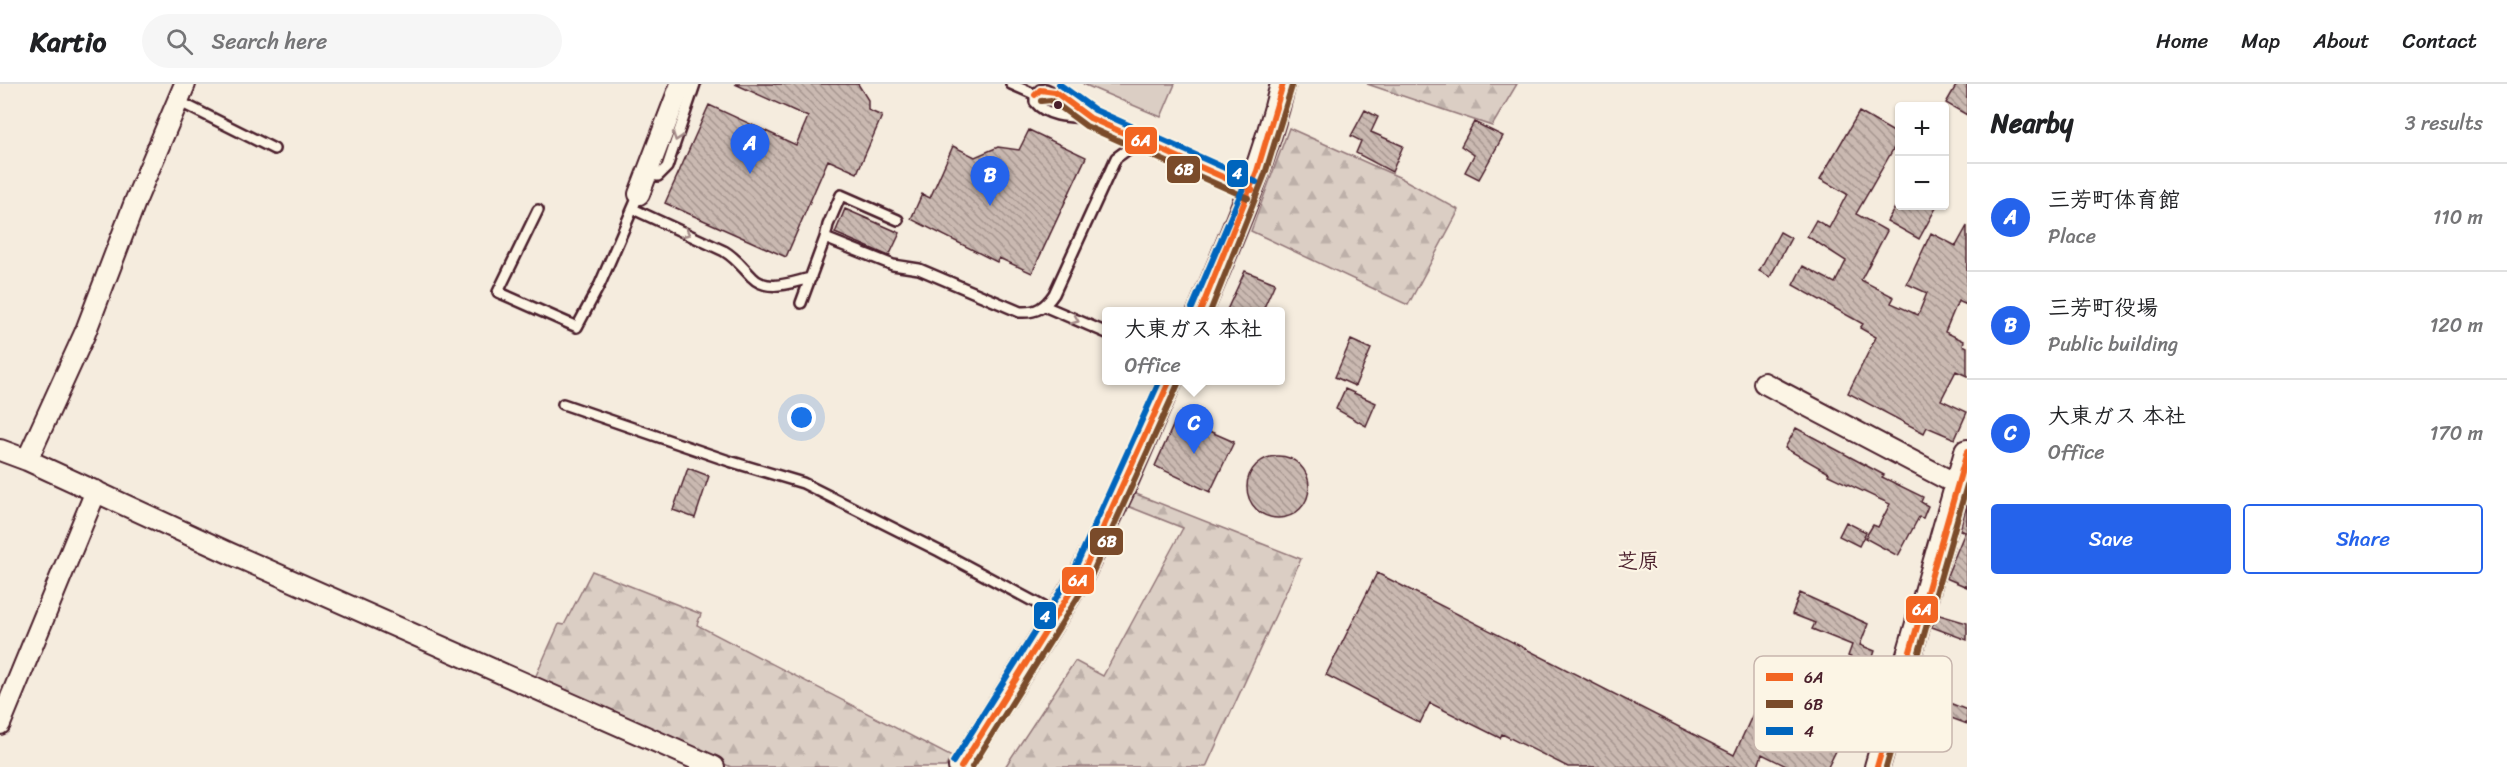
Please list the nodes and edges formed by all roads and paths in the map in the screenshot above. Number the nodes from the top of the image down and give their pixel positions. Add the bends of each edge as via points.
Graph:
1 (681, 84) edge
2 (695, 84) edge
3 (1011, 84) edge
4 (1283, 84) edge
5 (182, 93) edge
6 (1150, 145) junction
7 (274, 149) dead end
8 (646, 175) junction
9 (1252, 190) junction
10 (636, 202) junction
11 (538, 210) dead end
12 (898, 220) dead end
13 (825, 238) junction
14 (811, 278) junction
15 (801, 303) dead end
16 (1044, 306) junction
17 (1202, 307) edge
18 (1102, 331) edge
19 (1764, 383) dead end
20 (1168, 385) edge
21 (563, 404) dead end
22 (0, 450) edge
23 (1967, 452) edge
24 (27, 460) junction
25 (1956, 484) junction
26 (96, 491) junction
27 (1057, 615) junction
28 (1911, 656) edge
29 (0, 724) edge
30 (714, 767) edge
31 (961, 767) edge

1 - 8 street
2 -> 8 lane via 667,167 658,176
3 - 6 lane
4 - 9 street
5 - 7 lane
5 - 24 street via 85,333
6 - 9 lane
6 - 16 lane via 1131,147 1116,158 1058,286
8 - 10 street
9 - 17 street
10 - 11 lane via 577,327 498,292
10 -> 14 lane via 736,258 757,281 782,285
12 - 13 lane via 841,195
13 - 14 lane
13 - 16 lane via 893,265 919,269 1020,312 1032,313
14 - 15 lane
16 -> 18 lane
19 - 25 street
20 - 27 street via 1083,572
21 - 27 lane via 803,483 939,550
22 - 24 street
23 - 25 street
24 - 26 street
25 - 28 street
26 - 29 street
26 - 30 street
27 - 31 street

